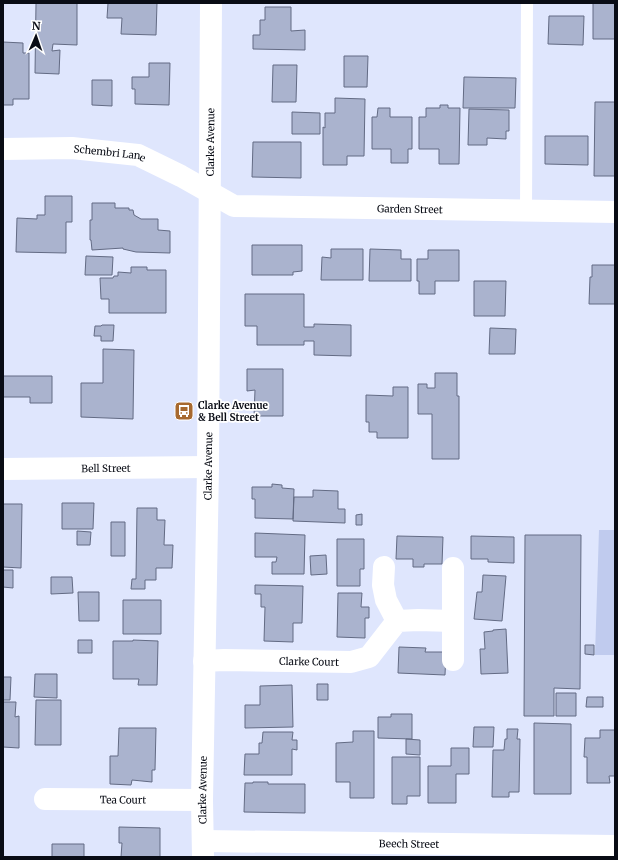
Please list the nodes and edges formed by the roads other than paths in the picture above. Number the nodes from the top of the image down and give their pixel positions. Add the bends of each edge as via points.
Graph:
1 (211, 3) edge
2 (527, 3) edge
3 (3, 149) edge
4 (209, 191) junction
5 (526, 210) junction
6 (615, 212) edge
7 (208, 467) junction
8 (3, 469) edge
9 (384, 567) dead end
10 (453, 568) dead end
11 (397, 621) junction
12 (453, 621) junction
13 (453, 660) dead end
14 (204, 661) junction
15 (45, 799) dead end
16 (202, 800) junction
17 (203, 849) edge
18 (607, 850) edge

1 - 4 street, Clarke Avenue
2 - 5 lane
3 - 4 street, Schembri Lane via 72,148 138,155
4 - 5 street, Garden Street via 234,206
4 - 7 street, Clarke Avenue
5 - 6 street, Garden Street
7 - 8 street, Bell Street
7 - 14 street, Clarke Avenue
9 - 11 street via 383,585 386,600
10 - 12 street
11 - 12 street
11 - 14 street, Clarke Court via 369,657 352,662
12 - 13 street
14 - 16 street, Clarke Avenue
15 - 16 street, Tea Court
16 - 17 street, Clarke Avenue
17 - 18 street, Beech Street

